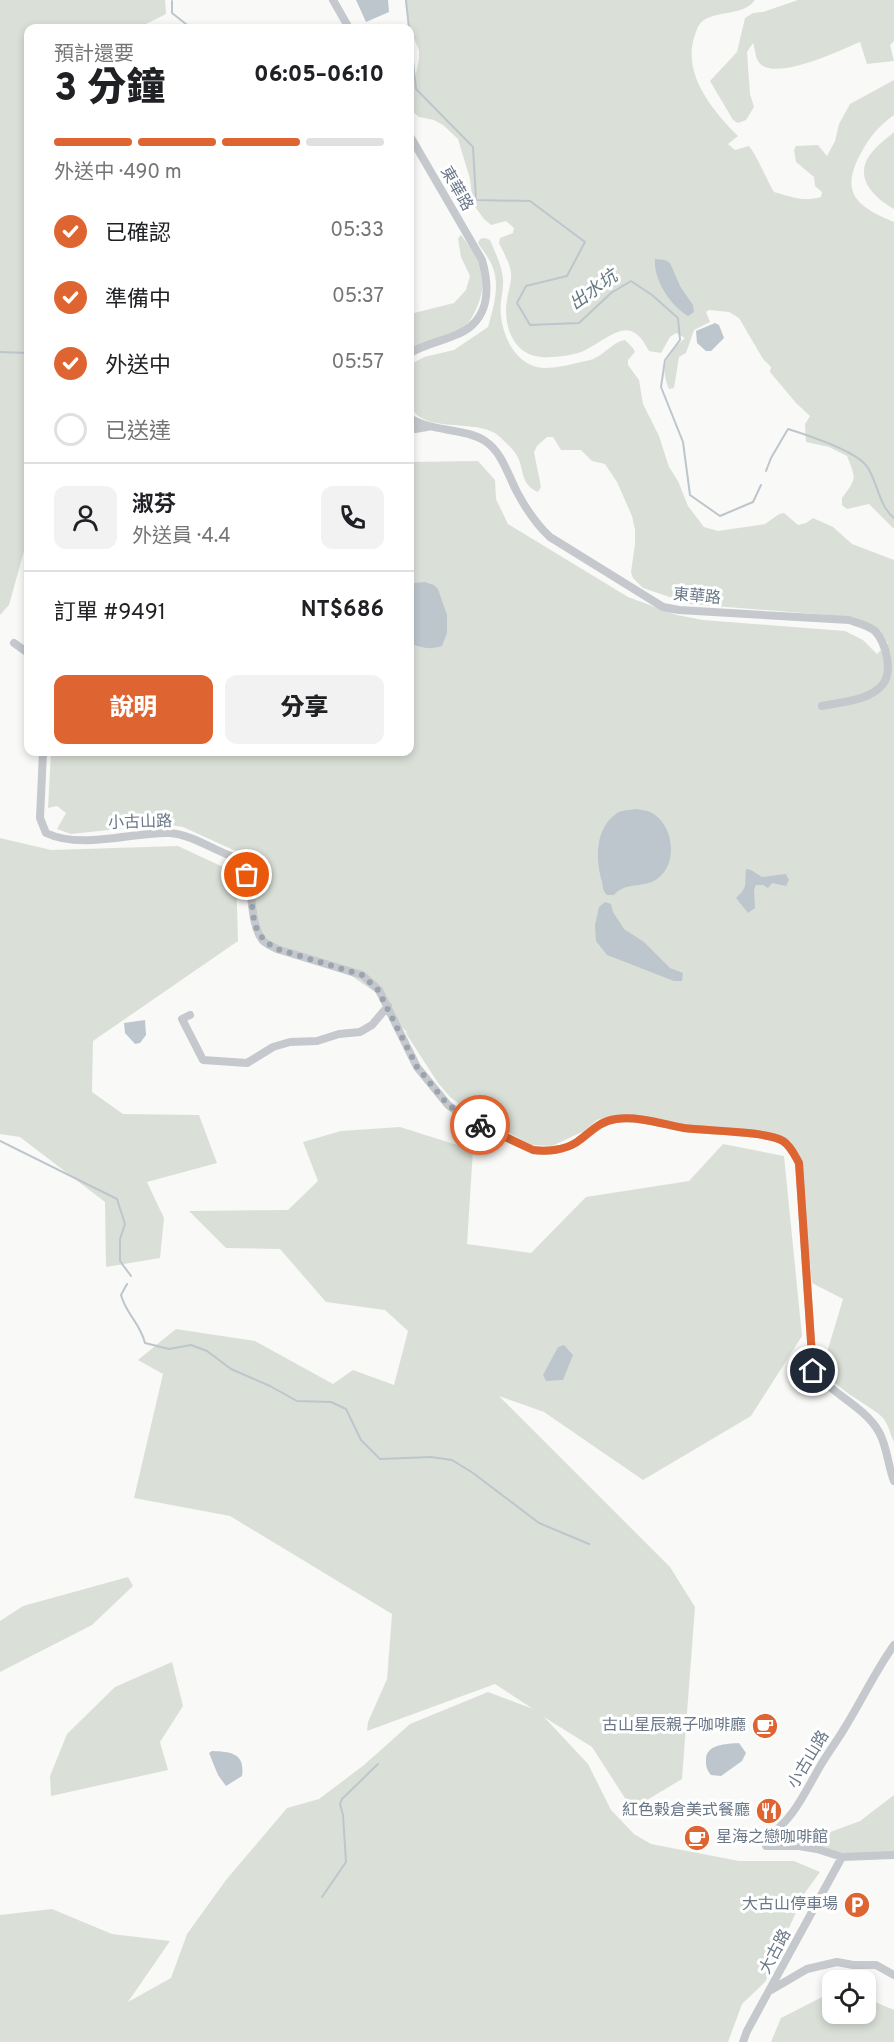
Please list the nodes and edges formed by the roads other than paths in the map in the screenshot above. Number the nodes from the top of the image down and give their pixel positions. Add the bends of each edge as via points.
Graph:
1 (333, 0) edge
2 (347, 24) edge
3 (414, 143) edge
4 (414, 351) edge
5 (414, 419) edge
6 (429, 427) junction
7 (414, 428) edge
8 (14, 643) dead end
9 (24, 650) edge
10 (822, 706) dead end
11 (43, 756) edge
12 (388, 1006) junction
13 (190, 1015) dead end
14 (894, 1481) edge
15 (894, 1645) edge
16 (894, 1855) edge
17 (842, 1857) junction
18 (894, 1975) edge
19 (770, 1991) junction
20 (743, 2042) edge

1 - 2 street
3 - 4 street, 東華路 via 482,260 488,279 483,309 475,321 461,333
5 - 6 street, 東華路
6 - 7 street, 東華路
6 - 10 street, 東華路 via 483,440 491,446 531,515 550,537 663,607 864,624 875,632 887,660 883,685 868,695
8 - 9 street
11 - 12 street, 小古山路 via 40,818 46,833 75,840 172,833 234,857 247,875 251,910 265,943 362,975
12 - 13 street via 372,1025 360,1032 290,1042 247,1063 203,1060 182,1019
12 - 14 street, 小古山路 via 417,1067 448,1105 533,1150 550,1151 576,1143 596,1126 615,1119 784,1141 799,1163 813,1371 879,1431
15 - 17 street, 小古山路 via 796,1811 764,1839 766,1846 800,1846
16 - 17 street
17 - 19 street, 大古路
18 - 19 street via 876,1965 837,1962 807,1969
19 - 20 street, 大古路

